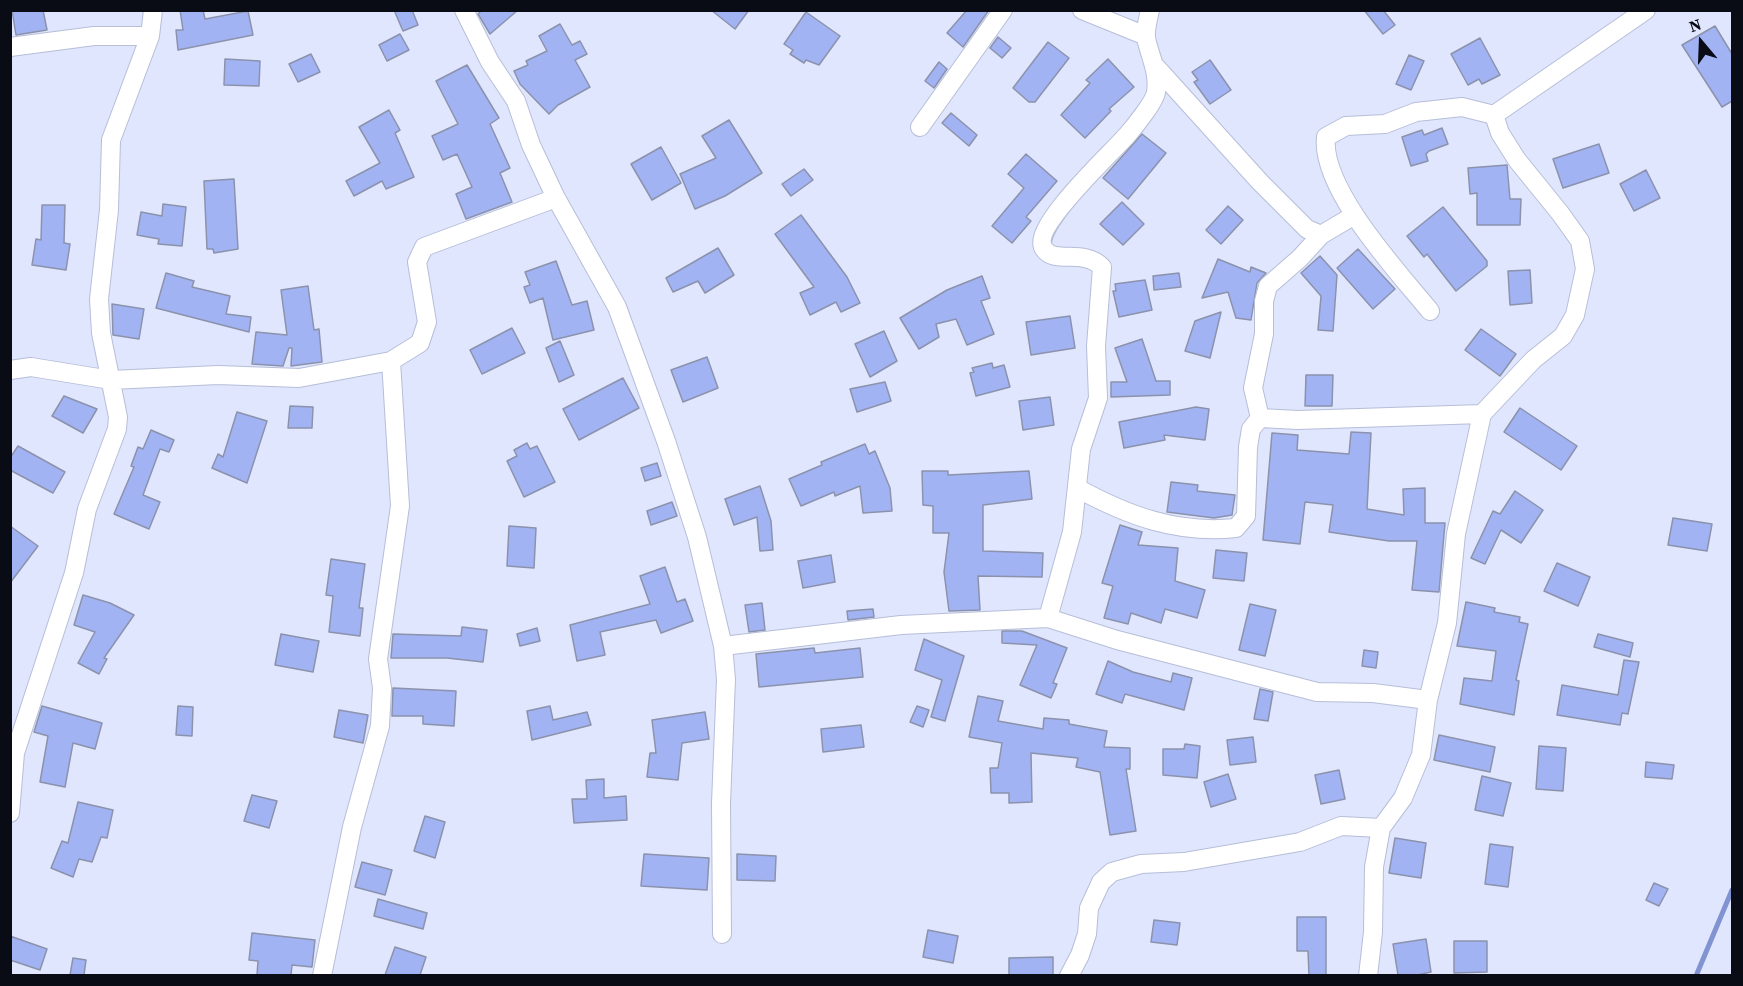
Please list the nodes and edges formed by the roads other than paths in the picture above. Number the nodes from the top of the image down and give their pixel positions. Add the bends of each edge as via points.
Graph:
1 (153, 10) edge
2 (464, 10) edge
3 (1003, 10) edge
4 (1082, 10) edge
5 (1150, 10) edge
6 (1646, 10) edge
7 (150, 36) junction
8 (1146, 36) junction
9 (10, 47) edge
10 (1156, 67) junction
11 (1494, 115) junction
12 (920, 127) dead end
13 (556, 198) junction
14 (1353, 216) junction
15 (1321, 235) junction
16 (1430, 311) dead end
17 (391, 361) junction
18 (10, 370) edge
19 (111, 381) junction
20 (1482, 414) junction
21 (1260, 417) junction
22 (1077, 488) junction
23 (1048, 618) junction
24 (723, 646) junction
25 (1428, 700) junction
26 (10, 813) edge
27 (1381, 828) junction
28 (722, 934) dead end
29 (322, 975) edge
30 (1069, 975) edge
31 (1368, 975) edge

1 - 7 street
2 - 13 street via 490,62 516,101
3 - 12 street
4 - 8 street
5 - 8 street
6 - 11 street
7 - 9 street via 94,36
7 - 19 street via 111,140 109,210 99,299
8 - 10 street
10 - 15 street via 1260,182 1307,229
10 - 22 street via 1156,94 1130,132 1075,190 1041,239 1050,254 1086,256 1102,267 1096,346 1098,398 1081,449
11 - 14 street via 1462,107 1416,112 1385,124 1346,126 1326,137 1324,153
11 - 20 street via 1517,160 1580,241 1585,269 1575,315 1563,336 1533,360
13 - 17 street via 424,247 417,262 427,322 420,343
13 - 24 street via 617,307 697,537
14 - 15 street
14 - 16 street
15 - 21 street via 1268,286 1264,334 1253,388
17 - 19 street via 299,378 218,375
17 - 29 street via 400,506 378,659 382,688 380,726 352,828
18 - 19 street via 31,367
19 - 26 street via 117,429 87,509 74,573 15,753
20 - 21 street via 1298,420
20 - 25 street via 1456,534 1447,623
21 - 22 street via 1251,429 1248,447 1246,516 1236,528 1210,531 1156,523
22 - 23 street via 1072,532
23 - 24 street via 901,625
23 - 25 street via 1317,692 1373,693
24 - 28 street via 726,679 721,803
25 - 27 street via 1421,754 1402,798
27 - 30 street via 1341,826 1300,842 1184,862 1141,864 1112,872 1101,882 1089,908 1080,956
27 - 31 street via 1374,867

